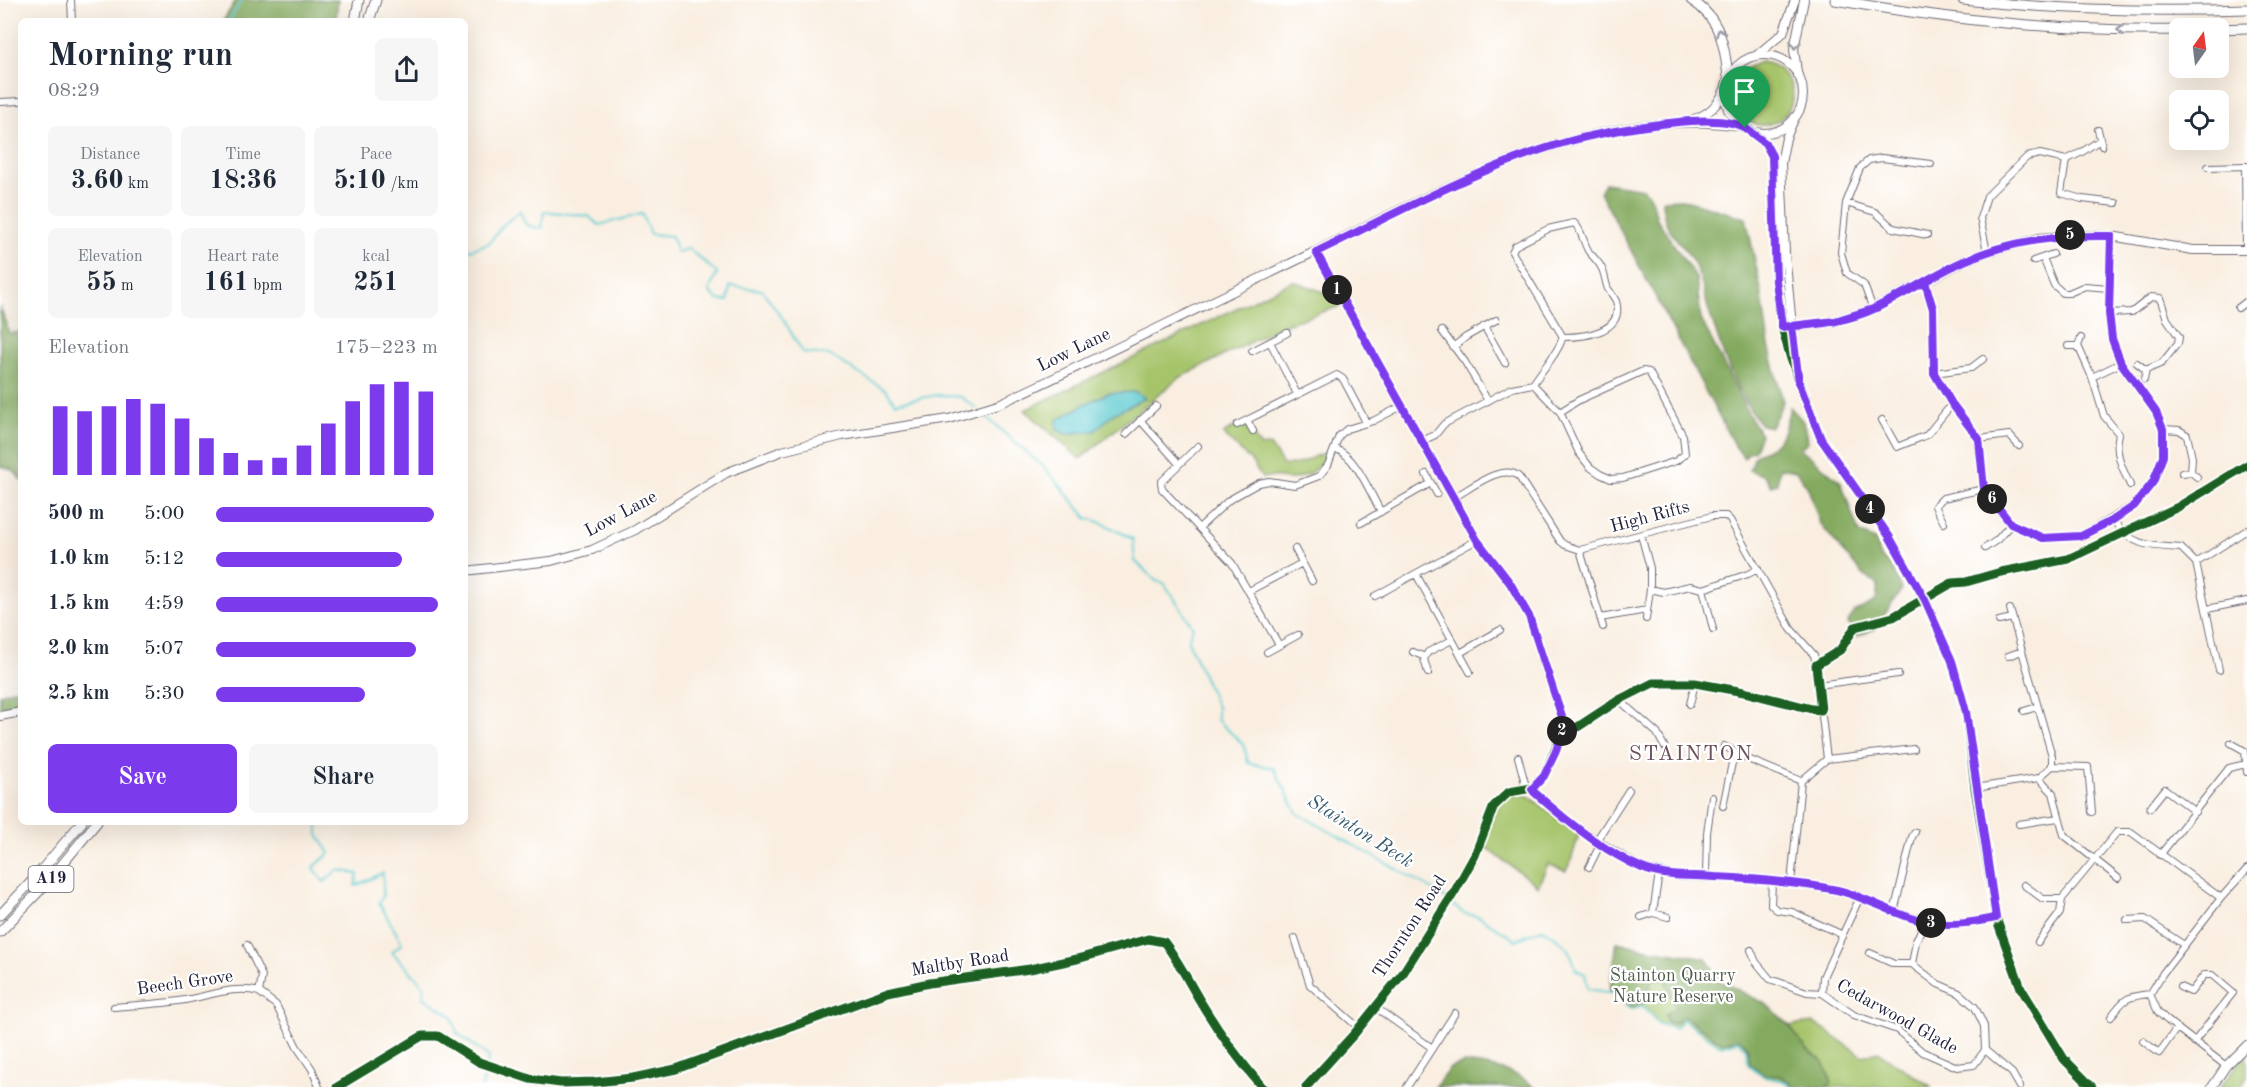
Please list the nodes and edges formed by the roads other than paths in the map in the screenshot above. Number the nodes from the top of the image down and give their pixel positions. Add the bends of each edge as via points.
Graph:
1 (71, 0) edge
2 (359, 0) edge
3 (371, 0) edge
4 (376, 0) edge
5 (1691, 0) edge
6 (1804, 0) edge
7 (1836, 0) edge
8 (1963, 0) edge
9 (1797, 7) edge
10 (2247, 9) edge
11 (356, 17) edge
12 (72, 18) edge
13 (368, 18) edge
14 (369, 18) edge
15 (2247, 28) edge
16 (2229, 29) edge
17 (2169, 30) edge
18 (1756, 56) junction
19 (1799, 78) junction
20 (1727, 82) junction
21 (18, 100) edge
22 (0, 102) edge
23 (1795, 117) junction
24 (1688, 121) junction
25 (1741, 126) junction
26 (1750, 130) junction
27 (2098, 130) dead end
28 (2066, 160) junction
29 (1931, 164) dead end
30 (2246, 166) edge
31 (2208, 167) dead end
32 (1846, 203) junction
33 (2116, 203) dead end
34 (1927, 235) dead end
35 (2111, 236) junction
36 (2246, 250) edge
37 (1316, 252) junction
38 (1987, 252) junction
39 (2053, 254) dead end
40 (2043, 258) junction
41 (2034, 261) dead end
42 (1925, 282) junction
43 (2109, 288) junction
44 (2247, 302) edge
45 (2238, 308) dead end
46 (1873, 309) junction
47 (2109, 313) junction
48 (1496, 320) dead end
49 (1484, 326) junction
50 (1792, 326) junction
51 (1782, 327) junction
52 (1442, 331) dead end
53 (1287, 333) dead end
54 (1563, 337) junction
55 (2081, 338) dead end
56 (1270, 342) junction
57 (2068, 346) dead end
58 (2078, 346) junction
59 (1453, 347) junction
60 (1252, 351) dead end
61 (1983, 359) dead end
62 (1504, 363) dead end
63 (2121, 363) junction
64 (2138, 363) dead end
65 (2146, 370) junction
66 (1934, 373) junction
67 (2092, 377) junction
68 (2144, 380) dead end
69 (1799, 383) junction
70 (1533, 384) junction
71 (1297, 394) junction
72 (1488, 401) junction
73 (1952, 404) junction
74 (1156, 406) dead end
75 (1402, 406) junction
76 (1560, 412) junction
77 (1140, 420) junction
78 (1247, 420) junction
79 (1882, 420) dead end
80 (1366, 422) junction
81 (1237, 425) dead end
82 (2163, 429) junction
83 (1253, 430) dead end
84 (1126, 434) dead end
85 (1979, 439) junction
86 (1422, 441) junction
87 (1198, 446) dead end
88 (2019, 446) dead end
89 (1336, 449) junction
90 (1179, 464) junction
91 (2191, 472) junction
92 (1426, 474) dead end
93 (2182, 474) dead end
94 (2197, 477) dead end
95 (1431, 483) junction
96 (2130, 484) dead end
97 (1984, 489) junction
98 (1437, 494) dead end
99 (1453, 498) junction
100 (1381, 512) junction
101 (2113, 520) junction
102 (1361, 523) dead end
103 (1944, 523) dead end
104 (2011, 524) junction
105 (1199, 528) junction
106 (2247, 530) edge
107 (1641, 535) junction
108 (1477, 540) junction
109 (1985, 548) dead end
110 (1295, 549) dead end
111 (1580, 550) junction
112 (1302, 562) junction
113 (2196, 563) junction
114 (1758, 569) junction
115 (468, 571) edge
116 (1416, 574) junction
117 (1312, 581) dead end
118 (1650, 589) junction
119 (1703, 589) junction
120 (1249, 591) junction
121 (1375, 596) dead end
122 (2247, 601) edge
123 (2010, 609) dead end
124 (2207, 609) junction
125 (1647, 610) junction
126 (1600, 618) junction
127 (2012, 618) junction
128 (1646, 619) dead end
129 (1999, 621) dead end
130 (1603, 627) dead end
131 (1713, 629) dead end
132 (1500, 630) dead end
133 (1298, 635) dead end
134 (1452, 640) junction
135 (1279, 645) junction
136 (2022, 651) junction
137 (1267, 652) dead end
138 (1413, 652) dead end
139 (1460, 653) junction
140 (2008, 656) dead end
141 (1425, 657) junction
142 (2219, 670) dead end
143 (1470, 672) dead end
144 (1428, 673) dead end
145 (1898, 674) dead end
146 (1695, 683) junction
147 (1818, 685) junction
148 (1711, 686) dead end
149 (1722, 689) dead end
150 (1619, 700) junction
151 (1690, 704) dead end
152 (2037, 707) junction
153 (1821, 710) junction
154 (2024, 711) dead end
155 (18, 713) edge
156 (0, 716) edge
157 (1562, 732) junction
158 (2231, 743) dead end
159 (1664, 746) dead end
160 (1724, 746) dead end
161 (1914, 748) dead end
162 (1737, 756) junction
163 (1518, 757) dead end
164 (1827, 759) junction
165 (2246, 764) junction
166 (2052, 766) junction
167 (2247, 772) edge
168 (2039, 777) junction
169 (1801, 781) junction
170 (1975, 788) junction
171 (1532, 789) junction
172 (1629, 790) dead end
173 (1712, 796) dead end
174 (1723, 806) dead end
175 (2150, 808) dead end
176 (2092, 812) dead end
177 (2195, 812) junction
178 (2058, 818) junction
179 (2019, 824) dead end
180 (79, 825) edge
181 (95, 825) edge
182 (1915, 832) dead end
183 (1598, 842) junction
184 (2160, 855) junction
185 (2094, 858) junction
186 (1590, 867) dead end
187 (2247, 869) edge
188 (1659, 873) junction
189 (1706, 876) junction
190 (2118, 878) dead end
191 (1772, 882) junction
192 (1791, 883) junction
193 (2024, 885) dead end
194 (1860, 897) junction
195 (2221, 898) junction
196 (2062, 899) junction
197 (1894, 912) junction
198 (1653, 913) junction
199 (0, 915) edge
200 (1641, 917) dead end
201 (1668, 917) dead end
202 (1996, 918) junction
203 (2127, 920) dead end
204 (1925, 921) junction
205 (0, 932) edge
206 (1843, 935) junction
207 (1295, 938) dead end
208 (2038, 942) dead end
209 (247, 945) dead end
210 (2184, 945) junction
211 (1750, 950) dead end
212 (1870, 953) dead end
213 (1756, 962) junction
214 (1912, 964) junction
215 (1751, 969) dead end
216 (2180, 987) dead end
217 (259, 992) junction
218 (1822, 993) junction
219 (2150, 993) junction
220 (2114, 998) dead end
221 (2121, 1002) junction
222 (114, 1007) dead end
223 (1375, 1007) junction
224 (1455, 1013) dead end
225 (2111, 1017) dead end
226 (1359, 1028) junction
227 (2177, 1028) junction
228 (2143, 1041) dead end
229 (2193, 1042) junction
230 (2247, 1045) edge
231 (1432, 1048) junction
232 (1985, 1050) junction
233 (2226, 1066) junction
234 (320, 1087) edge
235 (337, 1087) edge
236 (1262, 1087) edge
237 (1306, 1087) edge
238 (1407, 1087) edge
239 (2020, 1087) edge
240 (2092, 1087) edge
241 (2212, 1087) edge

1 - 12 street
2 - 11 highway
3 - 13 highway
4 - 14 highway
20 -> 5 highway via 1720,32 1710,16
6 - 9 main road
17 -> 7 highway via 2012,24
8 - 10 highway via 2115,10
9 - 18 main road via 1783,33
9 -> 19 main road via 1794,49
15 - 16 highway
18 - 19 main road via 1782,60
18 - 20 main road via 1740,63
19 - 23 main road via 1802,102
20 - 24 main road, Low Lane via 1722,97 1708,113
20 - 25 main road via 1728,108
21 - 22 street
23 - 26 main road via 1778,130
23 - 50 street via 1781,163
24 - 25 main road, Low Lane
24 - 37 main road, Low Lane via 1599,134 1537,152 1417,202
25 - 26 main road
26 - 51 street via 1769,149 1773,165 1776,281
27 - 28 street via 2101,143
28 - 33 street via 2061,193 2082,200
28 - 38 street via 2040,154 2027,157 1987,196 1980,218
29 - 32 street via 1869,159 1860,168
30 - 31 street
30 - 36 street
32 - 34 street via 1875,212 1893,228
32 - 46 street via 1841,253 1847,273 1864,285
35 - 36 street via 2193,250
35 - 38 street via 2039,238
35 - 43 street
37 - 75 street
37 - 115 main road, Low Lane via 986,408 782,451 726,473 634,530 592,550 551,561
38 - 42 street
39 - 40 street
40 - 41 street
40 - 43 street via 2054,285 2063,293 2085,286
42 - 46 street
42 - 66 street via 1933,309
43 - 47 street
44 - 45 street
46 - 50 street via 1835,321
47 - 63 street via 2112,339
47 - 65 street via 2132,312 2146,300 2160,298 2179,337 2178,343 2162,363
48 - 49 street
49 - 59 street
49 - 62 street
50 - 51 street
50 - 69 street
51 - 69 street
52 - 59 street
53 - 56 street
54 - 54 street via 1512,252 1515,246 1548,229 1574,223 1602,268 1616,309 1606,329 1593,335
54 - 70 street via 1559,350
55 - 58 street
56 - 60 street
56 - 71 street
57 - 58 street
58 - 67 street
59 - 72 street
61 - 66 street via 1971,368
63 - 67 street
63 - 82 street via 2150,401
64 - 65 street
65 - 68 street
66 - 73 street
67 - 96 street via 2104,416 2120,434 2118,455
69 - 170 street via 1821,439 1889,536 1925,600 1952,661 1966,712
70 - 72 street via 1512,388
70 - 76 street
71 - 78 street
71 - 80 street via 1337,375 1343,379
72 - 86 street via 1444,424 1435,435
73 - 79 street via 1927,435 1897,447
73 - 85 street
74 - 77 street
75 - 80 street
75 - 86 street
76 - 76 street via 1643,371 1649,372 1683,436 1685,454 1676,461 1611,479 1590,467 1579,453
77 - 84 street
77 - 90 street
78 - 81 street
78 - 83 street
80 - 89 street via 1339,436
82 - 91 street via 2187,435 2193,458
82 - 101 street via 2163,456 2153,482 2134,506
85 - 88 street via 2008,435
85 - 97 street
86 - 99 street
87 - 90 street
89 - 100 street via 1352,460
89 - 105 street via 1319,476 1295,485 1259,483 1229,500
90 - 105 street via 1161,482 1162,489
91 - 93 street
91 - 94 street
92 - 95 street
95 - 98 street
95 - 100 street
97 - 103 street via 1943,498 1935,507
97 - 104 street
99 - 108 street
99 - 111 street via 1499,472 1510,471 1519,477 1560,541
100 - 102 street
101 - 104 street via 2081,536 2043,538
101 - 113 street via 2122,533 2145,546 2181,548
104 - 109 street
105 - 120 street via 1232,563
106 - 113 street
107 - 111 street, High Rifts
107 - 114 street, High Rifts via 1712,516 1726,516
107 - 118 street via 1650,568
108 - 116 street
108 - 157 street via 1529,616 1562,717
110 - 112 street
111 - 126 street
112 - 117 street
112 - 120 street
113 - 124 street
114 - 119 street
114 - 147 street, High Rifts via 1791,629 1814,655
116 - 121 street
116 - 134 street
118 - 119 street
118 - 125 street
119 - 131 street
120 - 135 street
122 - 124 street
123 - 127 street
124 - 142 street
125 - 126 street
125 - 128 street
126 - 130 street
127 - 129 street
127 - 136 street
132 - 139 street
133 - 135 street
134 - 139 street
134 - 141 street via 1435,647
135 - 137 street
136 - 140 street
136 - 152 street
138 - 141 street
139 - 143 street
141 - 144 street
145 - 147 street
146 - 148 street
146 - 150 street via 1653,683
146 - 151 street
147 - 153 street
149 - 153 street
150 - 157 street via 1570,732
150 - 159 street via 1657,732
152 - 154 street
152 - 166 street
153 - 164 street
155 - 156 main road
157 - 171 street via 1545,774
158 - 165 street via 2245,751
160 - 162 street
161 - 164 street
162 - 169 street
162 - 174 street
163 - 171 street via 1525,783
164 - 169 street
165 - 167 street
165 - 177 street via 2229,768
166 - 168 street
166 - 176 street via 2088,767
168 - 170 street
168 - 178 street via 2053,793
169 - 192 street
170 - 202 street
171 - 183 street
171 - 223 street, Thornton Road via 1509,792 1494,806 1455,891 1403,973
172 - 183 street
173 - 189 street
175 - 177 street via 2165,789
177 - 184 street
178 - 179 street
178 - 185 street via 2064,835
180 - 199 highway, A19
181 - 205 highway, A19
182 - 197 street
183 - 186 street
183 - 188 street via 1642,868
184 - 185 street via 2131,832 2117,832
184 - 195 street
185 - 190 street
185 - 196 street
187 - 195 street
188 - 189 street
188 - 198 street
189 - 191 street
191 - 192 street
191 - 206 street via 1771,905 1777,910 1791,912
192 - 194 street
193 - 196 street via 2043,899
194 - 197 street
194 - 206 street, Cedarwood Glade
195 - 210 street
196 - 208 street via 2060,913
197 - 204 street
198 - 200 street
198 - 201 street
202 - 204 street via 1958,924
202 - 240 street via 2021,988 2064,1059
203 - 210 street via 2145,919
204 - 214 street
206 - 218 street, Cedarwood Glade via 1823,977
207 - 226 street via 1311,985
209 - 217 street via 262,976
210 - 219 street
211 - 213 street, Cedarwood Glade
212 - 214 street, Cedarwood Glade via 1894,964
213 - 215 street
213 - 218 street, Cedarwood Glade via 1770,979 1807,993
214 - 232 street, Cedarwood Glade via 1975,1007 1984,1026
216 - 229 street via 2191,992 2204,975 2212,975 2233,993
217 - 222 street, Beech Grove via 235,990
217 - 234 street via 276,1005
218 - 232 street, Cedarwood Glade via 1854,1015 1897,1030 1923,1052 1957,1067 1974,1065
219 - 221 street
219 - 227 street via 2158,1012
220 - 221 street
221 - 225 street
223 - 226 street, Thornton Road
223 - 231 street
224 - 231 street
226 - 237 street, Thornton Road
227 - 228 street via 2159,1053
227 - 229 street
229 - 233 street
230 - 233 street
231 - 238 street
232 - 239 street, Cedarwood Glade via 2012,1073
233 - 241 street
235 - 236 street, Maltby Road via 422,1036 438,1036 479,1062 530,1078 561,1083 633,1078 676,1069 888,992 1030,969 1148,939 1164,942 1216,1026

